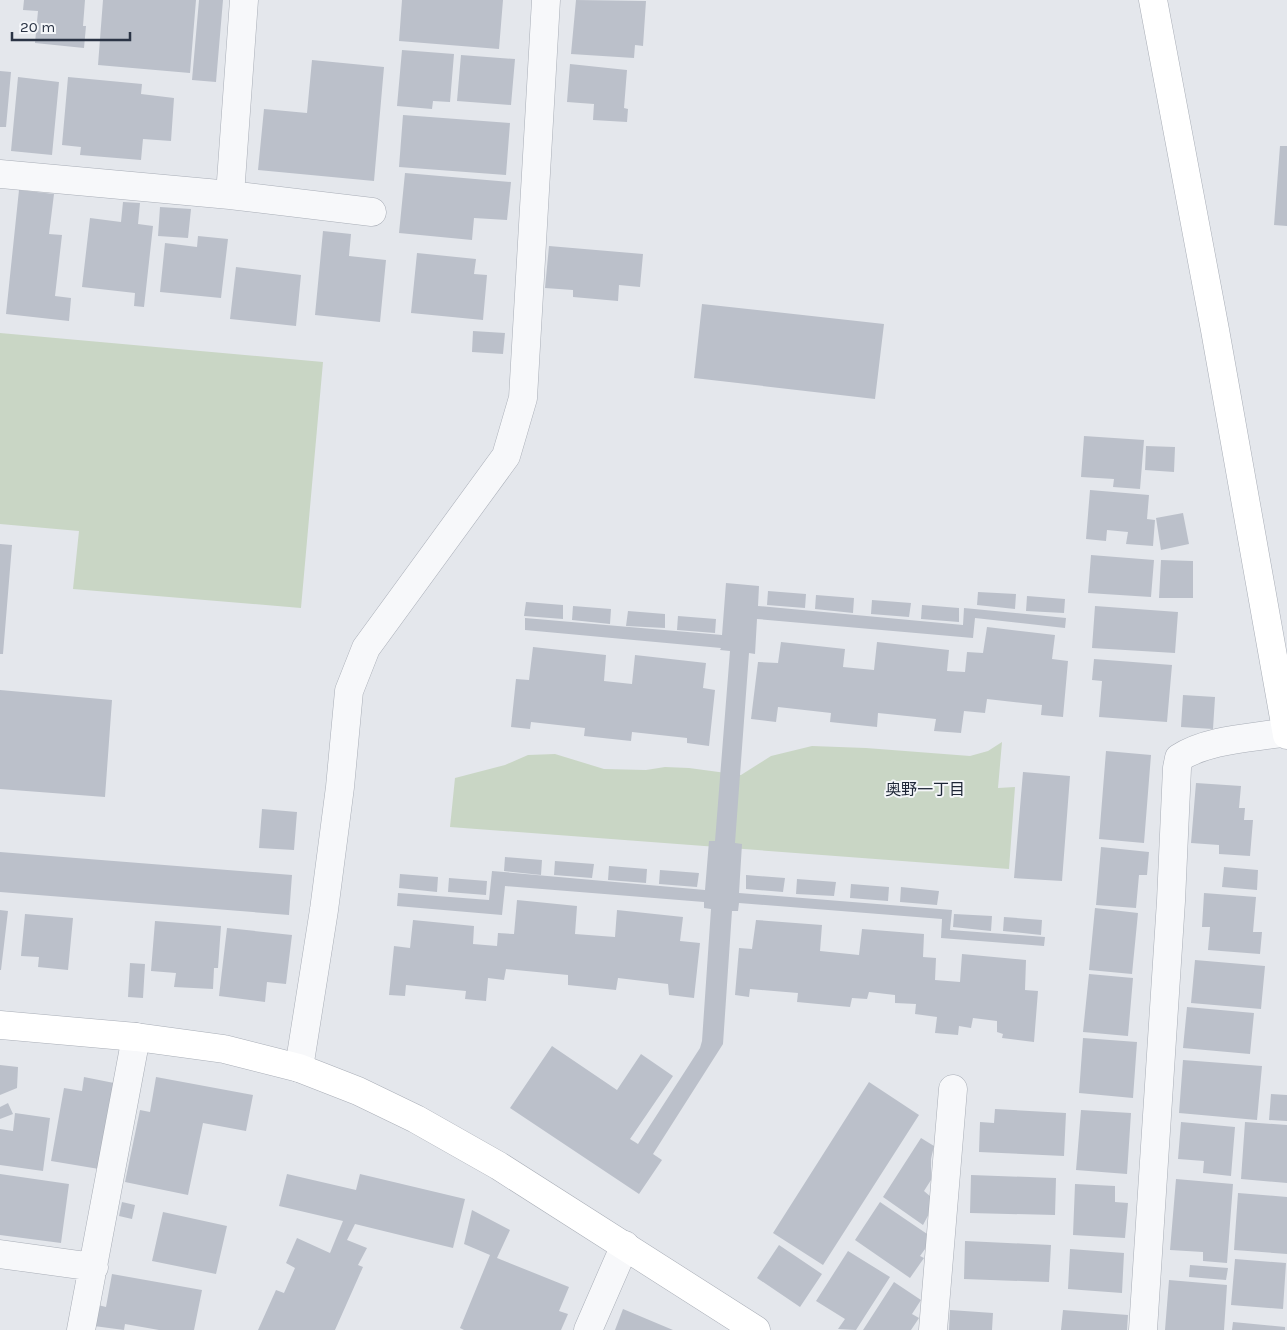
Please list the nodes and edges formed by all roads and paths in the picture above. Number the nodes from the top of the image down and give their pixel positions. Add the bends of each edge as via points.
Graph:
1 (244, 0) edge
2 (546, 0) edge
3 (1152, 0) edge
4 (0, 174) edge
5 (230, 195) junction
6 (372, 212) dead end
7 (1287, 734) edge
8 (0, 1025) edge
9 (136, 1037) junction
10 (299, 1068) junction
11 (953, 1089) dead end
12 (625, 1246) junction
13 (0, 1254) edge
14 (94, 1267) junction
15 (81, 1330) edge
16 (588, 1330) edge
17 (756, 1330) edge
18 (933, 1330) edge
19 (1143, 1330) edge

1 - 5 street
2 - 10 street via 523,398 506,456 366,648 350,691 324,910
3 - 7 street via 1214,320
4 - 5 street
5 - 6 street
7 - 19 street via 1210,745 1179,758
8 - 9 street
9 - 10 street via 224,1049
9 - 14 street
10 - 12 street via 416,1119 499,1166
11 - 18 street
12 - 16 street
12 - 17 street
13 - 14 street
14 - 15 street

